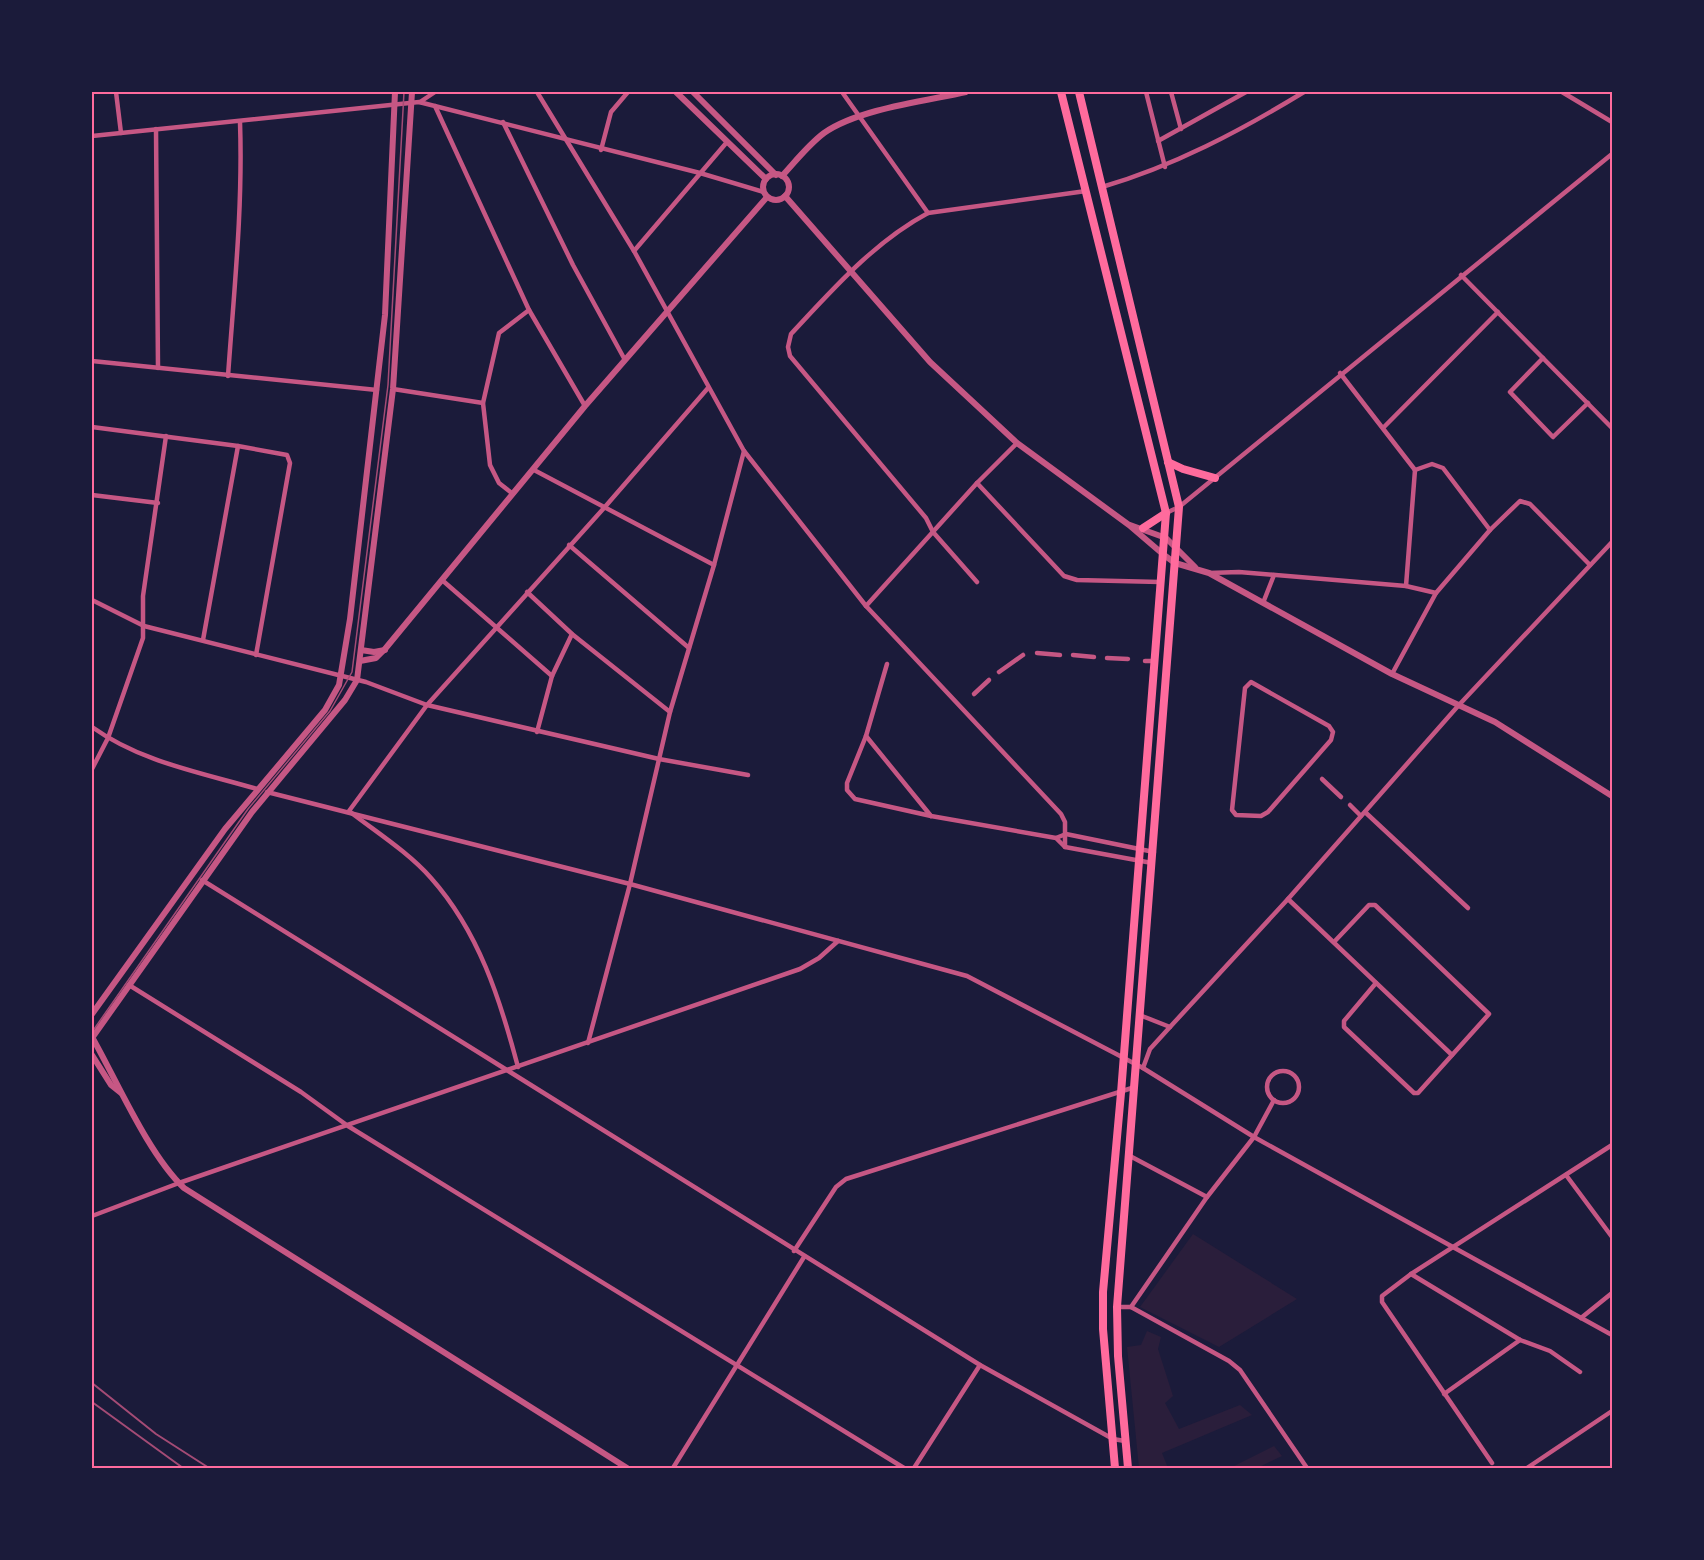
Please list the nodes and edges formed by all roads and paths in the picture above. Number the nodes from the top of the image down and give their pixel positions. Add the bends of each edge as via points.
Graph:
1 (116, 92) edge
2 (395, 92) edge
3 (412, 92) edge
4 (435, 92) edge
5 (537, 92) edge
6 (628, 92) edge
7 (676, 92) edge
8 (693, 92) edge
9 (842, 92) edge
10 (966, 92) edge
11 (1061, 92) edge
12 (1079, 92) edge
13 (1146, 92) edge
14 (1171, 92) edge
15 (1246, 92) edge
16 (1304, 92) edge
17 (1562, 92) edge
18 (411, 102) junction
19 (419, 102) junction
20 (394, 104) junction
21 (435, 106) junction
22 (859, 117) junction
23 (240, 122) junction
24 (503, 122) junction
25 (1612, 122) edge
26 (156, 129) junction
27 (1181, 129) junction
28 (121, 133) junction
29 (92, 136) edge
30 (565, 140) junction
31 (1158, 141) junction
32 (727, 142) junction
33 (601, 150) junction
34 (1612, 154) edge
35 (1165, 167) junction
36 (700, 173) junction
37 (779, 176) junction
38 (766, 179) junction
39 (1102, 187) junction
40 (1086, 191) junction
41 (765, 195) junction
42 (785, 196) junction
43 (928, 213) junction
44 (634, 251) junction
45 (850, 269) junction
46 (1461, 275) junction
47 (529, 310) junction
48 (1498, 312) junction
49 (667, 313) junction
50 (1543, 358) junction
51 (625, 360) junction
52 (92, 361) edge
53 (158, 369) junction
54 (1340, 373) junction
55 (228, 376) junction
56 (708, 388) junction
57 (393, 389) junction
58 (377, 390) junction
59 (483, 403) junction
60 (1588, 403) junction
61 (585, 406) junction
62 (92, 427) edge
63 (1384, 427) junction
64 (1612, 428) edge
65 (166, 436) junction
66 (1017, 443) junction
67 (238, 446) junction
68 (744, 451) junction
69 (1168, 462) junction
70 (534, 470) junction
71 (1415, 470) junction
72 (1215, 478) junction
73 (977, 483) junction
74 (513, 494) junction
75 (92, 495) edge
76 (158, 503) junction
77 (1179, 507) junction
78 (604, 508) junction
79 (1166, 513) junction
80 (1129, 525) junction
81 (1143, 528) junction
82 (1490, 530) junction
83 (933, 532) junction
84 (1166, 538) junction
85 (1612, 542) edge
86 (569, 545) junction
87 (1177, 547) junction
88 (1164, 555) junction
89 (1176, 563) junction
90 (714, 565) junction
91 (1590, 565) junction
92 (1196, 569) junction
93 (1209, 573) junction
94 (1274, 575) junction
95 (442, 580) junction
96 (977, 582) dead end
97 (1160, 582) junction
98 (1406, 586) junction
99 (527, 592) junction
100 (1436, 593) junction
101 (92, 600) edge
102 (1263, 603) junction
103 (867, 606) junction
104 (144, 626) junction
105 (495, 628) junction
106 (572, 634) junction
107 (203, 640) junction
108 (689, 648) junction
109 (361, 650) junction
110 (385, 650) junction
111 (1037, 653) dead end
112 (256, 655) junction
113 (1023, 655) dead end
114 (1060, 655) dead end
115 (1073, 655) dead end
116 (1094, 657) dead end
117 (1107, 658) dead end
118 (1128, 660) dead end
119 (360, 661) junction
120 (887, 664) dead end
121 (999, 672) dead end
122 (1392, 674) junction
123 (342, 676) junction
124 (552, 676) junction
125 (357, 680) junction
126 (989, 680) dead end
127 (974, 694) dead end
128 (427, 705) junction
129 (1458, 706) junction
130 (670, 712) junction
131 (92, 727) edge
132 (537, 732) junction
133 (866, 736) junction
134 (108, 738) junction
135 (659, 759) junction
136 (1310, 768) joint
137 (92, 769) edge
138 (748, 776) dead end
139 (1322, 779) dead end
140 (257, 789) junction
141 (267, 792) junction
142 (1612, 796) edge
143 (1341, 797) dead end
144 (1350, 806) dead end
145 (349, 811) junction
146 (1363, 814) junction
147 (931, 816) junction
148 (1066, 834) junction
149 (1056, 838) junction
150 (1065, 847) junction
151 (1139, 849) junction
152 (1154, 852) junction
153 (1138, 861) junction
154 (1153, 863) junction
155 (202, 880) junction
156 (630, 884) junction
157 (1288, 899) junction
158 (1468, 908) dead end
159 (838, 941) junction
160 (1334, 942) junction
161 (1376, 983) junction
162 (129, 985) junction
163 (92, 1014) edge
164 (1142, 1016) junction
165 (1170, 1027) junction
166 (92, 1037) edge
167 (588, 1043) junction
168 (92, 1055) edge
169 (1452, 1055) junction
170 (1122, 1056) junction
171 (1140, 1066) junction
172 (518, 1067) junction
173 (506, 1071) junction
174 (1135, 1087) junction
175 (1121, 1093) junction
176 (121, 1094) junction
177 (1274, 1100) junction
178 (348, 1126) junction
179 (1254, 1137) junction
180 (1612, 1145) edge
181 (1130, 1156) junction
182 (1566, 1175) junction
183 (179, 1183) junction
184 (1207, 1197) junction
185 (92, 1216) edge
186 (1612, 1237) edge
187 (1452, 1249) junction
188 (794, 1251) junction
189 (804, 1257) junction
190 (1411, 1274) junction
191 (1612, 1293) edge
192 (1117, 1307) junction
193 (1131, 1307) junction
194 (1581, 1318) junction
195 (1612, 1335) edge
196 (1520, 1340) junction
197 (739, 1365) junction
198 (980, 1365) junction
199 (1580, 1372) dead end
200 (1444, 1394) junction
201 (1612, 1411) edge
202 (1113, 1439) junction
203 (1125, 1441) junction
204 (1492, 1463) dead end
205 (627, 1468) edge
206 (673, 1468) edge
207 (904, 1468) edge
208 (914, 1468) edge
209 (1115, 1468) edge
210 (1128, 1468) edge
211 (1307, 1468) edge
212 (1527, 1468) edge

1 - 28 street
2 - 20 street
3 - 18 street
4 - 19 street
5 - 30 street
6 - 33 street via 612,112
7 - 32 street
8 - 37 street
9 - 22 street
10 - 22 street
11 - 40 main road
12 - 39 main road
13 - 31 street
14 - 27 street
15 - 27 street
16 - 35 street
17 - 25 street
18 - 19 street
18 - 20 street
18 - 57 street
19 - 21 street
20 - 23 street
20 - 58 street via 385,315
21 - 24 street
21 - 47 street
22 - 37 street via 823,134
22 - 43 street
23 - 26 street
23 - 55 street via 239,246
24 - 30 street
24 - 51 street
26 - 28 street
26 - 53 street
27 - 31 street
28 - 29 street
30 - 33 street
30 - 44 street
31 - 35 street
32 - 36 street
32 - 38 street
33 - 36 street
34 - 46 street
35 - 39 street
36 - 41 street
36 - 44 street
37 - 38 street
37 - 42 street via 788,188
38 - 41 street
39 - 69 main road
40 - 43 street
40 - 79 main road
41 - 42 street via 774,200
41 - 49 street
42 - 45 street
43 - 45 street
44 - 49 street
45 - 66 street via 930,362
45 - 83 street via 791,334 788,351 926,518
46 - 48 street
46 - 54 street
47 - 59 street via 499,333
47 - 61 street
48 - 50 street
48 - 63 street
49 - 51 street
49 - 56 street
50 - 60 street
50 - 60 street via 1510,392 1553,437
51 - 61 street
52 - 53 street
53 - 55 street
54 - 63 street
54 - 72 street
55 - 58 street
56 - 68 street
56 - 78 street
57 - 59 street
57 - 109 street
58 - 123 street
59 - 74 street via 490,465 500,483
60 - 64 street
61 - 70 street
62 - 65 street
63 - 71 street
65 - 67 street
65 - 76 street
66 - 73 street
66 - 80 street
67 - 107 street
67 - 112 street via 281,452 290,463
68 - 90 street
68 - 103 street
69 - 72 main road
69 - 77 main road
70 - 74 street
70 - 78 street
71 - 82 street via 1432,464 1443,468
71 - 98 street
72 - 77 street
73 - 83 street
73 - 97 street via 1064,576 1077,580
74 - 95 street
75 - 76 street
76 - 104 street via 143,596
77 - 79 street
77 - 87 main road
78 - 86 street
78 - 90 street
79 - 81 main road
79 - 84 main road
80 - 81 street
80 - 88 street
81 - 84 street
82 - 91 street via 1515,504 1525,501
82 - 100 street
83 - 96 street
83 - 103 street
84 - 87 street
84 - 88 main road
85 - 91 street
86 - 99 street
86 - 108 street
87 - 89 main road
87 - 92 street
88 - 89 street
88 - 97 main road
89 - 92 street
89 - 152 main road
90 - 108 street
91 - 129 street
92 - 93 street
93 - 94 street
93 - 102 street
94 - 98 street
94 - 102 street
95 - 105 street
95 - 110 street
97 - 151 main road via 1149,661
98 - 100 street
99 - 105 street
99 - 106 street
100 - 122 street
101 - 104 street
102 - 122 street
103 - 148 street via 1060,814
104 - 107 street
104 - 134 street via 138,658
105 - 124 street
105 - 128 street
106 - 124 street
106 - 130 street
107 - 112 street
108 - 130 street
109 - 110 street
109 - 119 street
110 - 119 street via 376,658
111 - 114 street
112 - 123 street
113 - 121 street
115 - 116 street
117 - 118 street
119 - 125 street
120 - 133 street
122 - 129 street
123 - 125 street
123 - 140 street via 325,710
124 - 132 street
125 - 128 street
125 - 141 street via 345,700
126 - 127 street
128 - 132 street
128 - 145 street
129 - 142 street via 1519,735
129 - 146 street
130 - 135 street
131 - 134 street
132 - 135 street
133 - 147 street
133 - 147 street via 847,783 849,795
134 - 137 street
134 - 140 street via 156,760
135 - 138 street
135 - 156 street
136 - 136 street via 1266,814 1233,813 1247,683 1332,729 1331,740
139 - 143 street
140 - 163 street
141 - 145 street
141 - 155 street
144 - 146 street
145 - 156 street
145 - 172 street via 430,877 455,909 479,949 494,985
146 - 157 street
146 - 158 street
147 - 149 street
148 - 149 street
148 - 150 street
148 - 151 street
149 - 150 street
150 - 153 street
151 - 152 street
151 - 153 main road
152 - 154 main road
153 - 154 street
153 - 170 main road
154 - 164 main road
155 - 162 street
155 - 173 street
156 - 159 street
156 - 167 street
157 - 160 street
157 - 165 street
159 - 167 street via 800,969
159 - 170 street via 978,981
160 - 161 street
160 - 169 street via 1369,905 1375,905 1488,1013
161 - 169 street
161 - 169 street via 1344,1027 1416,1094
162 - 166 street
162 - 178 street via 301,1092
164 - 165 street
164 - 171 main road
165 - 171 street
166 - 176 street
167 - 172 street
168 - 176 street
170 - 171 street
170 - 175 main road
171 - 174 main road
171 - 179 street
172 - 173 street
173 - 178 street
173 - 188 street
174 - 175 street
174 - 181 main road
175 - 188 street via 846,1179 836,1187
175 - 202 main road via 1102,1292
176 - 183 street
177 - 177 street via 1286,1103 1298,1092 1298,1080 1289,1072 1278,1072 1269,1079 1268,1091
177 - 179 street
178 - 183 street
178 - 197 street
179 - 184 street
179 - 187 street
180 - 182 street
181 - 184 street
181 - 192 main road
182 - 186 street
182 - 187 street
183 - 185 street
183 - 205 street
184 - 193 street
187 - 190 street
187 - 194 street
188 - 189 street
189 - 197 street
189 - 198 street
190 - 196 street
190 - 200 street via 1381,1299
191 - 194 street
192 - 193 street
192 - 203 main road
193 - 211 street via 1239,1370
194 - 195 street
196 - 199 street via 1550,1351
196 - 200 street
197 - 206 street
197 - 207 street
198 - 202 street
198 - 208 street
200 - 204 street
201 - 212 street
202 - 203 street
202 - 209 main road
203 - 210 main road

